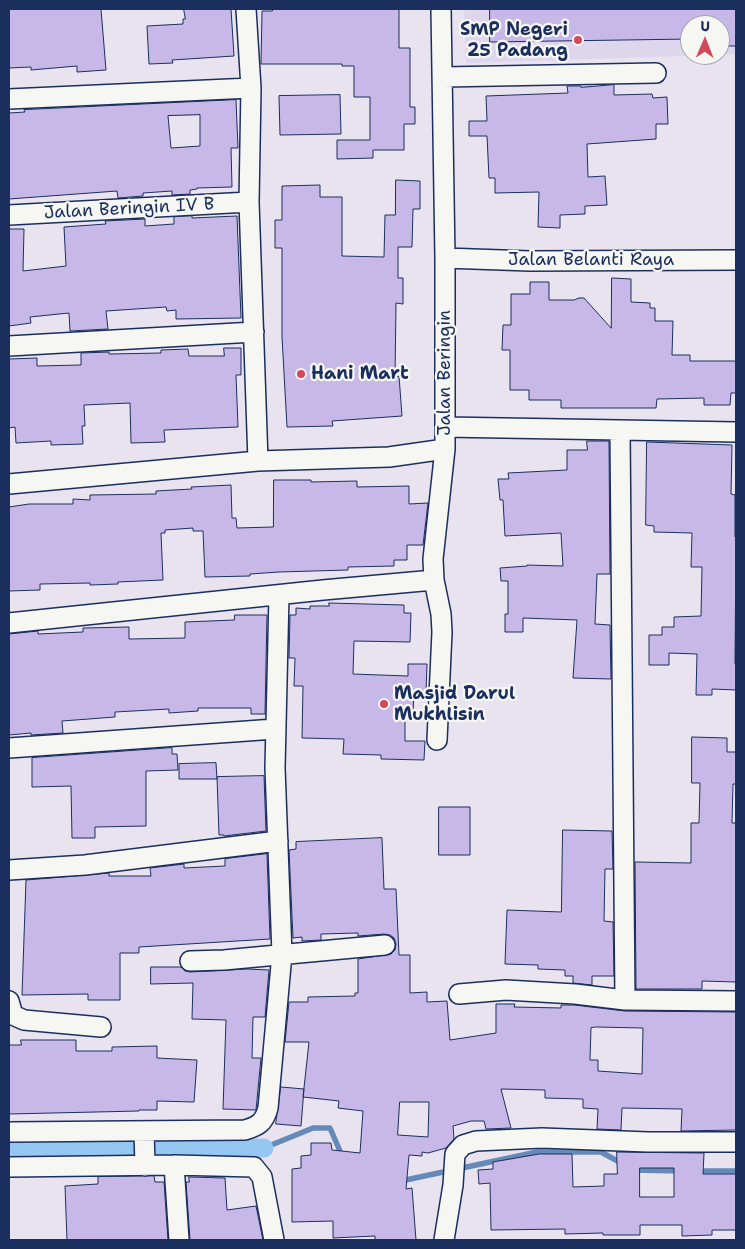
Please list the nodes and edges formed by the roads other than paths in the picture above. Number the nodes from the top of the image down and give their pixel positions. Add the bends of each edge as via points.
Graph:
1 (246, 9) edge
2 (442, 9) edge
3 (656, 73) dead end
4 (443, 77) junction
5 (251, 88) junction
6 (9, 99) edge
7 (249, 202) junction
8 (9, 216) edge
9 (445, 258) junction
10 (736, 260) edge
11 (254, 332) junction
12 (9, 346) edge
13 (445, 427) junction
14 (620, 431) junction
15 (736, 432) edge
16 (445, 449) junction
17 (258, 461) junction
18 (9, 484) edge
19 (434, 580) junction
20 (279, 595) junction
21 (9, 623) edge
22 (275, 729) junction
23 (437, 740) dead end
24 (9, 748) edge
25 (278, 841) junction
26 (9, 870) edge
27 (385, 945) dead end
28 (282, 954) junction
29 (190, 961) dead end
30 (459, 994) dead end
31 (625, 1000) junction
32 (9, 1001) edge
33 (736, 1001) edge
34 (101, 1027) dead end
35 (9, 1132) edge
36 (144, 1135) junction
37 (736, 1142) edge
38 (145, 1164) junction
39 (174, 1165) junction
40 (9, 1167) edge
41 (179, 1240) edge
42 (274, 1240) edge
43 (444, 1240) edge

1 - 5 street
2 - 4 street, Jalan Beringin
3 - 4 street
4 - 9 street, Jalan Beringin
5 - 6 street
5 - 7 street
7 - 8 street, Jalan Beringin IV B
7 - 11 street
9 - 10 street, Jalan Belanti Raya
9 - 13 street, Jalan Beringin
11 - 12 street
11 - 17 street
13 - 14 street
13 - 16 street, Jalan Beringin
14 - 15 street
14 - 31 street
16 - 17 street, Jalan Beringin via 389,457
16 - 19 street via 433,559
17 - 18 street, Jalan Beringin
19 - 20 street
19 - 23 street via 442,632
20 - 21 street
20 - 22 street
22 - 24 street
22 - 25 street
25 - 26 street via 85,865
25 - 28 street
27 - 28 street
28 - 29 street
28 - 36 street via 266,1119 245,1130
30 - 31 street via 506,990
31 - 33 street
32 - 34 street via 13,1015 24,1020
35 - 36 street
36 - 38 street
37 - 43 street via 542,1138 463,1144 455,1154
38 - 39 street
38 - 40 street
39 - 41 street
39 - 42 street via 248,1166 258,1170

